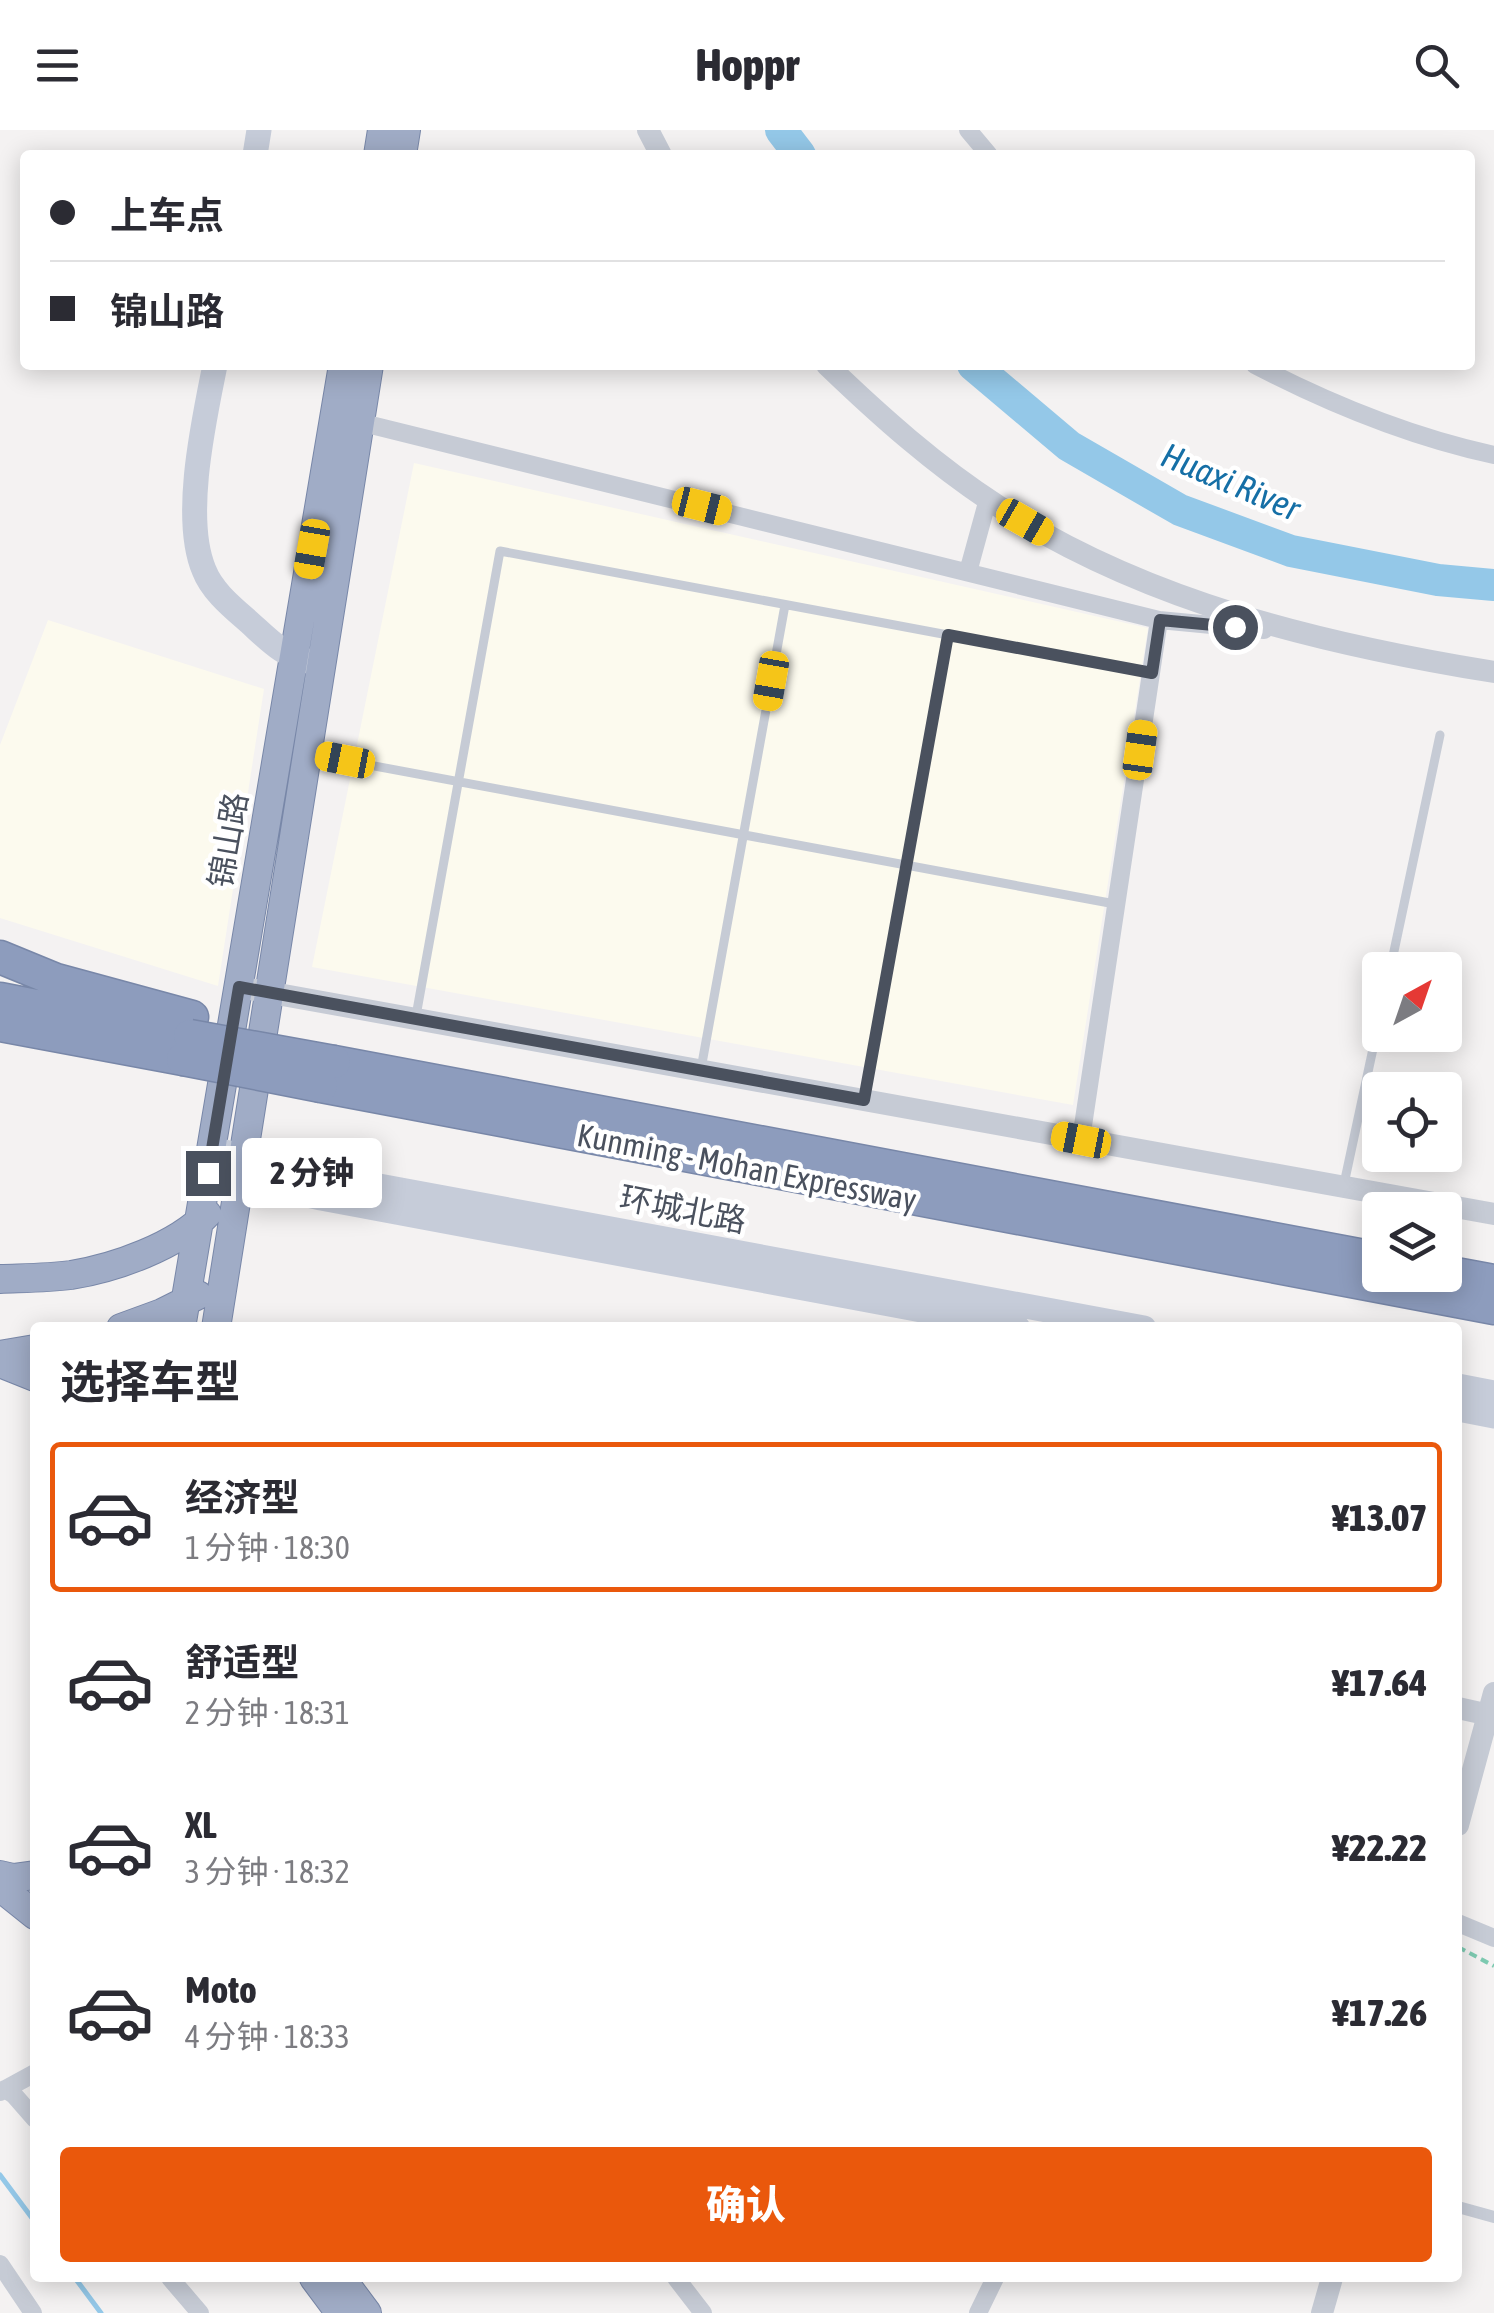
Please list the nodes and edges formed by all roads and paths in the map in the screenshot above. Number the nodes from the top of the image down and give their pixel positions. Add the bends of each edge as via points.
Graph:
1 (968, 130) edge
2 (985, 150) edge
3 (214, 370) edge
4 (342, 370) edge
5 (367, 370) edge
6 (832, 370) edge
7 (1265, 370) edge
8 (360, 422) junction
9 (1494, 455) edge
10 (988, 499) junction
11 (968, 572) junction
12 (785, 604) junction
13 (1160, 620) junction
14 (1311, 634) junction
15 (948, 635) junction
16 (308, 662) junction
17 (1494, 672) edge
18 (1152, 673) junction
19 (1440, 734) dead end
20 (307, 753) junction
21 (458, 781) junction
22 (743, 834) junction
23 (906, 865) junction
24 (1116, 904) junction
25 (1394, 952) edge
26 (0, 957) edge
27 (239, 987) junction
28 (269, 992) junction
29 (0, 999) edge
30 (415, 1019) junction
31 (0, 1025) edge
32 (188, 1038) junction
33 (0, 1048) edge
34 (1372, 1052) edge
35 (330, 1066) junction
36 (700, 1070) junction
37 (864, 1100) junction
38 (1081, 1140) junction
39 (210, 1161) junction
40 (241, 1168) junction
41 (1343, 1187) junction
42 (1494, 1214) edge
43 (199, 1223) junction
44 (1362, 1257) edge
45 (1462, 1275) edge
46 (0, 1278) edge
47 (224, 1280) junction
48 (1494, 1281) edge
49 (1494, 1308) edge
50 (183, 1315) edge
51 (150, 1322) edge
52 (217, 1322) edge
53 (986, 1322) edge
54 (1112, 1322) edge
55 (30, 1350) edge
56 (0, 1355) edge
57 (0, 1364) edge
58 (30, 1376) edge
59 (1462, 1387) edge
60 (1494, 1393) edge
61 (1462, 1411) edge
62 (1494, 1416) edge
63 (1462, 1708) edge
64 (1492, 1708) edge
65 (1462, 1811) edge
66 (0, 1875) edge
67 (30, 1876) edge
68 (0, 1887) edge
69 (30, 1911) edge
70 (1462, 1925) edge
71 (1494, 1938) edge
72 (1462, 1948) edge
73 (1494, 1966) edge
74 (30, 2076) edge
75 (3, 2090) edge
76 (30, 2113) edge
77 (1462, 2208) edge
78 (1494, 2217) edge
79 (0, 2264) edge
80 (173, 2282) edge
81 (317, 2282) edge
82 (344, 2282) edge
83 (679, 2282) edge
84 (993, 2282) edge
85 (1331, 2282) edge
86 (33, 2313) edge
87 (200, 2313) edge
88 (340, 2313) edge
89 (367, 2313) edge
90 (703, 2313) edge
91 (978, 2313) edge
92 (1322, 2313) edge

1 - 2 street
3 - 16 main road via 195,503 204,572 281,651
4 - 16 highway, 锦山路
5 - 8 highway, 锦山路
6 - 10 street
7 - 9 street via 1384,422
8 - 11 street
8 - 16 highway, 锦山路
10 - 11 street
10 - 14 street via 1135,578
11 - 13 street
12 - 15 lane
12 - 21 lane via 500,552
12 - 22 lane
13 - 14 street
13 - 18 street
14 - 17 street
15 - 18 lane
15 - 23 lane
16 - 20 highway, 锦山路
16 - 27 highway, 锦山路
18 - 24 street
19 - 25 lane
20 - 21 lane
20 - 28 highway, 锦山路
21 - 22 lane
21 - 30 lane
22 - 23 lane
22 - 36 lane
23 - 24 lane
23 - 37 lane
24 - 38 street
26 - 32 highway
27 - 28 street
27 - 39 highway, 锦山路
28 - 30 street
28 - 40 highway, 锦山路
29 - 32 highway, Kunming - Mohan Expressway
30 - 36 street
31 - 32 highway, Kunming - Mohan Expressway
32 - 33 highway via 127,1064
32 - 35 highway, Kunming - Mohan Expressway, bridge
34 - 41 lane
35 - 44 highway, Kunming - Mohan Expressway
35 - 49 highway, Kunming - Mohan Expressway
36 - 37 street
37 - 38 street
38 - 41 street
39 - 40 main road, 环城北路
39 - 43 highway, 锦山路
40 - 43 highway
40 - 47 highway, 锦山路
40 - 53 main road, 环城北路 via 340,1202
40 - 54 main road, 环城北路 via 325,1176
41 - 42 street
43 - 46 highway via 97,1270
43 - 50 highway, 锦山路
45 - 48 highway
47 - 50 highway
47 - 52 highway, 锦山路
50 - 51 highway
55 - 56 highway
57 - 58 highway
59 - 60 main road
61 - 62 main road
63 - 64 street
64 - 65 street
66 - 67 highway
68 - 69 highway
70 - 71 street
72 - 73 path
74 - 75 street
75 - 76 street
77 - 78 street
79 - 86 street
80 - 87 street
81 - 88 highway
82 - 89 highway
83 - 90 street
84 - 91 street
85 - 92 street

